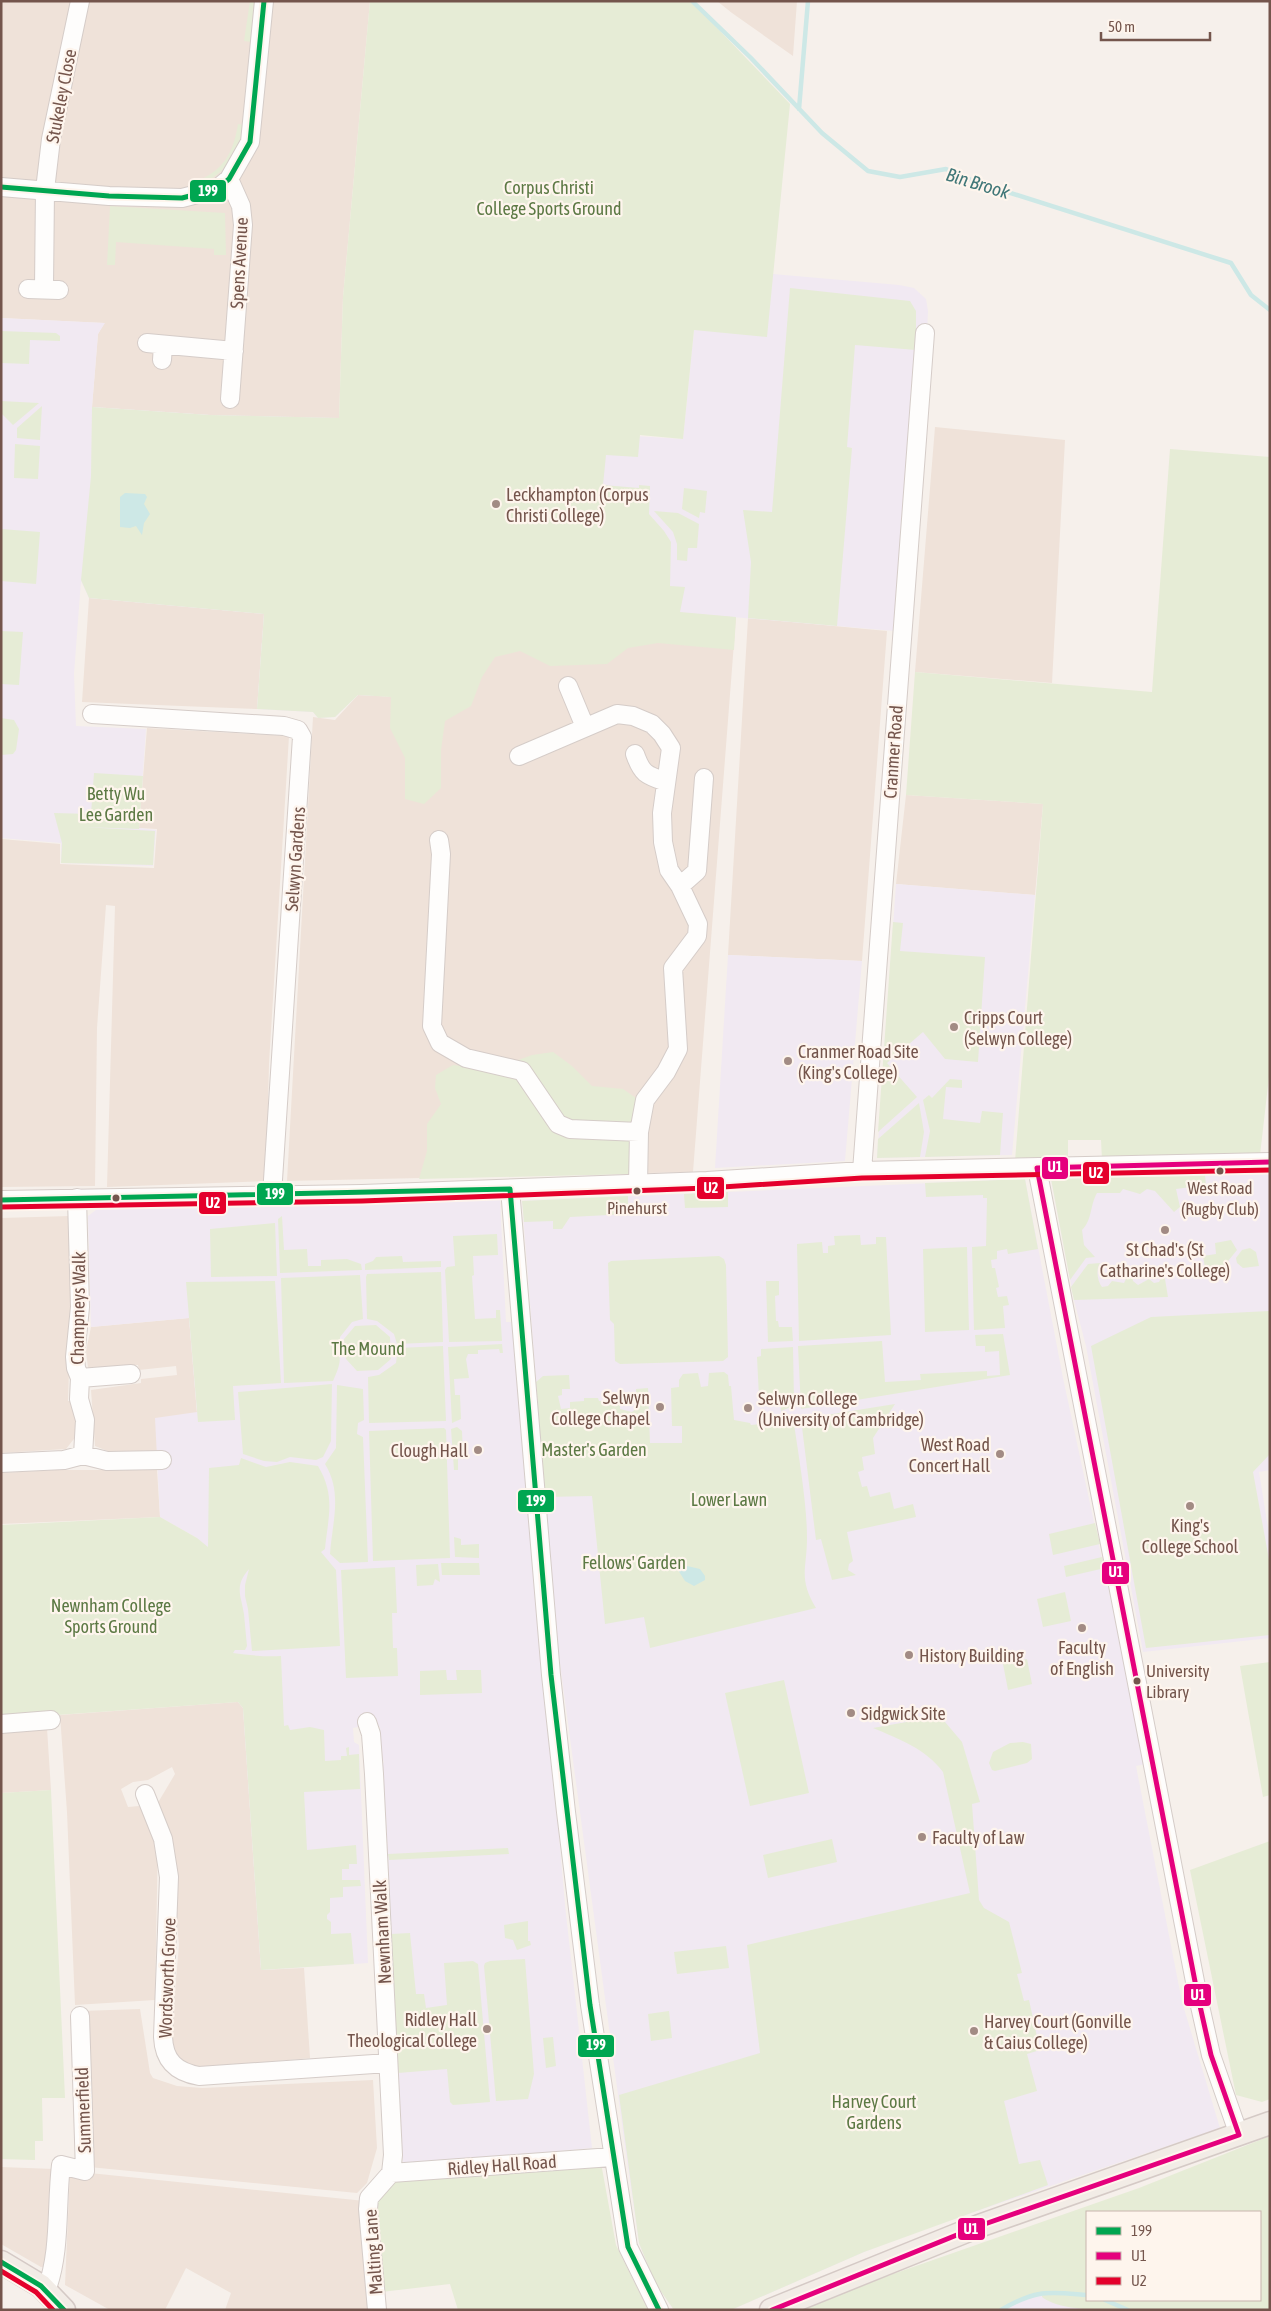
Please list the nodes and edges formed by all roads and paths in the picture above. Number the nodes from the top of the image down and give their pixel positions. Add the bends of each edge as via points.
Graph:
1 (264, 1) edge
2 (79, 2) edge
3 (229, 178) junction
4 (1, 186) edge
5 (45, 190) junction
6 (44, 289) dead end
7 (925, 333) dead end
8 (157, 349) dead end
9 (234, 350) junction
10 (230, 399) dead end
11 (568, 686) dead end
12 (92, 714) dead end
13 (585, 727) junction
14 (635, 754) dead end
15 (519, 756) dead end
16 (704, 778) dead end
17 (666, 782) junction
18 (439, 840) dead end
19 (680, 886) junction
20 (639, 1132) junction
21 (1270, 1162) edge
22 (1037, 1168) junction
23 (862, 1171) junction
24 (638, 1184) junction
25 (510, 1189) junction
26 (272, 1195) junction
27 (78, 1198) junction
28 (1, 1200) edge
29 (131, 1374) dead end
30 (80, 1378) junction
31 (83, 1455) junction
32 (162, 1460) dead end
33 (1, 1463) edge
34 (51, 1720) dead end
35 (367, 1722) dead end
36 (1, 1724) edge
37 (145, 1794) dead end
38 (80, 2016) dead end
39 (388, 2063) junction
40 (1270, 2123) edge
41 (1239, 2135) junction
42 (612, 2157) junction
43 (391, 2173) junction
44 (1, 2262) edge
45 (46, 2291) junction
46 (64, 2310) edge
47 (377, 2310) edge
48 (659, 2310) edge
49 (771, 2310) edge

1 - 3 street via 250,142
2 - 5 street, Stukeley Close via 51,139
3 - 5 street via 217,188 182,198
3 - 9 street, Spens Avenue via 241,206 243,225
4 - 5 street
5 - 6 street, Stukeley Close
7 - 23 street, Cranmer Road
8 - 9 street
9 - 10 street, Spens Avenue
11 - 13 street
12 - 26 street, Selwyn Gardens via 284,726 298,730 302,737
13 - 15 street
13 - 17 street via 617,714 652,724 671,748
14 - 17 street via 640,770
16 - 19 street via 697,871
17 - 19 street via 663,842 669,870
18 - 20 street via 441,854 432,1026 440,1043 466,1058 522,1071 558,1124 570,1129
19 - 20 street via 698,924 697,936 673,968 678,1049 645,1100
20 - 24 street
21 - 22 street
22 - 23 street
22 - 41 street via 1198,1997 1211,2055
23 - 24 street
24 - 25 street
25 - 26 street
25 - 42 street via 566,1812
26 - 27 street
27 - 28 street
27 - 30 street, Champneys Walk via 80,1307 75,1357
29 - 30 street
30 - 31 street, Champneys Walk via 79,1399 85,1420
31 - 32 street via 107,1461
31 - 33 street via 64,1460
34 - 36 street
35 - 39 street, Newnham Walk via 374,1774
37 - 39 street, Wordsworth Grove via 163,1839 169,1877 163,2037 172,2064 178,2070 199,2076
38 - 45 street, Summerfield via 85,2171 61,2165 52,2276
39 - 43 street, Newnham Walk
40 - 41 main road
41 - 49 main road via 979,2226
42 - 43 street, Ridley Hall Road
42 - 48 street via 628,2247
43 - 47 street, Malting Lane via 369,2198
44 - 45 main road
45 - 46 main road

